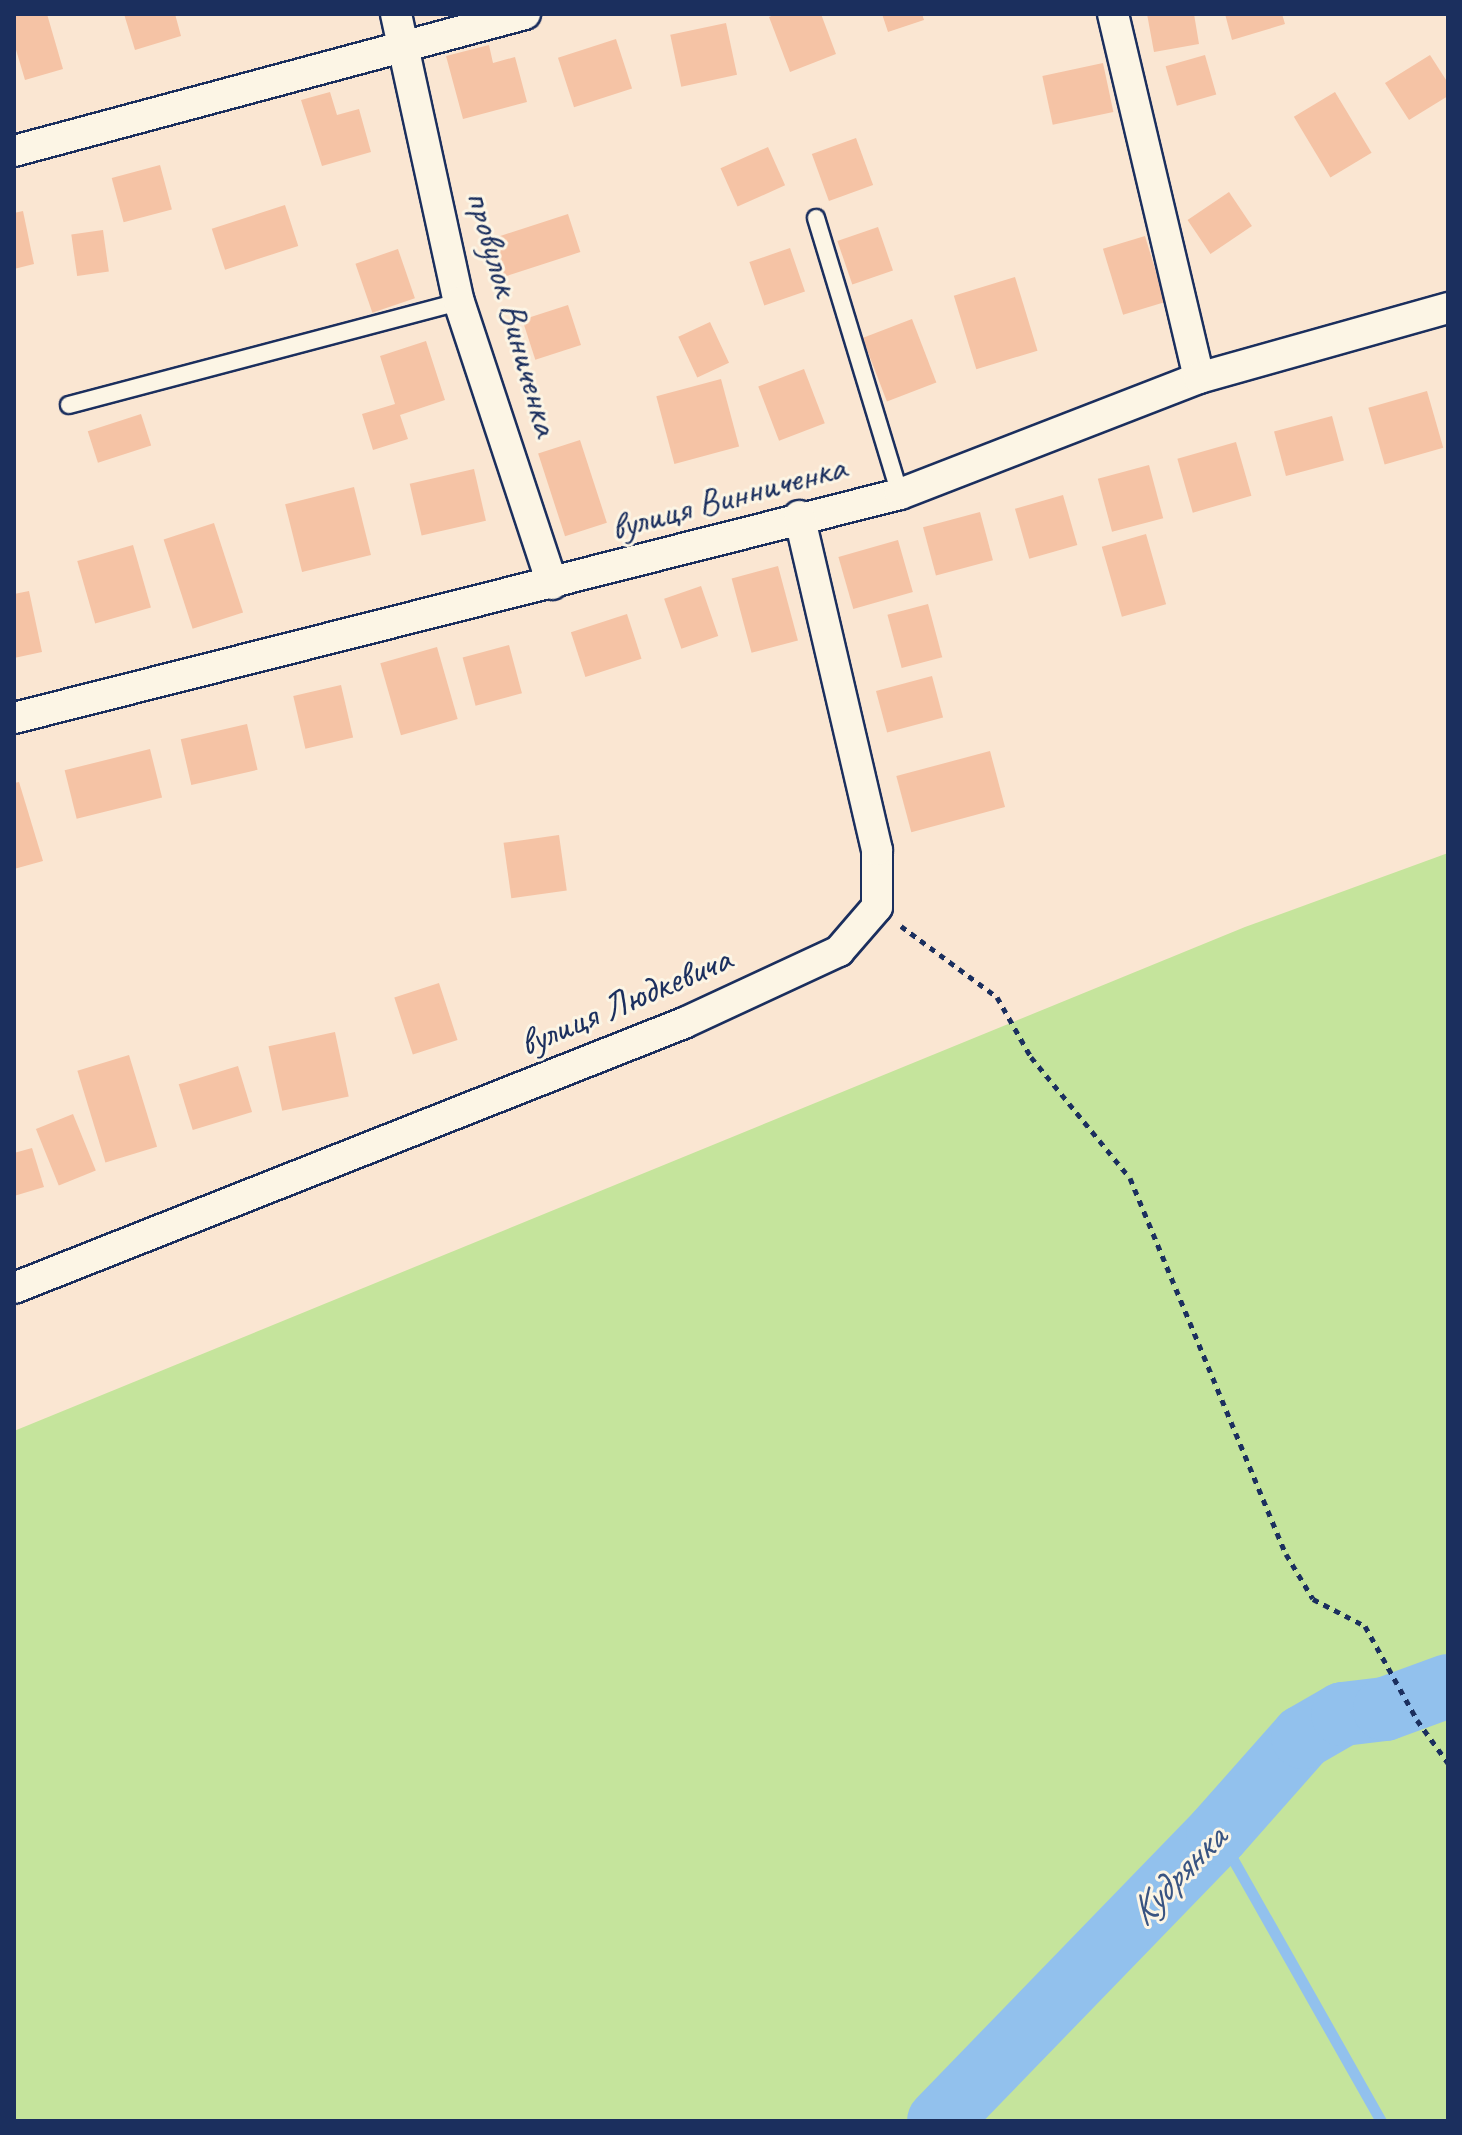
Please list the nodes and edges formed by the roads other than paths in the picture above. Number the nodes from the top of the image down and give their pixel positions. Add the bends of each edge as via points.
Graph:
1 (396, 14) edge
2 (525, 14) edge
3 (1113, 14) edge
4 (407, 48) junction
5 (14, 151) edge
6 (816, 218) dead end
7 (459, 302) junction
8 (1448, 308) edge
9 (1199, 378) junction
10 (69, 405) dead end
11 (900, 494) junction
12 (799, 516) junction
13 (552, 584) junction
14 (14, 718) edge
15 (14, 1288) edge

1 - 4 street, провулок Виниченка
2 - 4 street
3 - 9 street
4 - 5 street
4 - 7 street, провулок Виниченка
6 - 11 lane
7 - 10 lane
7 - 13 street, провулок Виниченка
8 - 9 street, вулиця Винниченка
9 - 11 street, вулиця Винниченка
11 - 12 street, вулиця Винниченка
12 - 13 street, вулиця Винниченка
12 - 15 street, вулиця Людкевича via 877,850 877,907 839,951 684,1023
13 - 14 street, вулиця Винниченка

